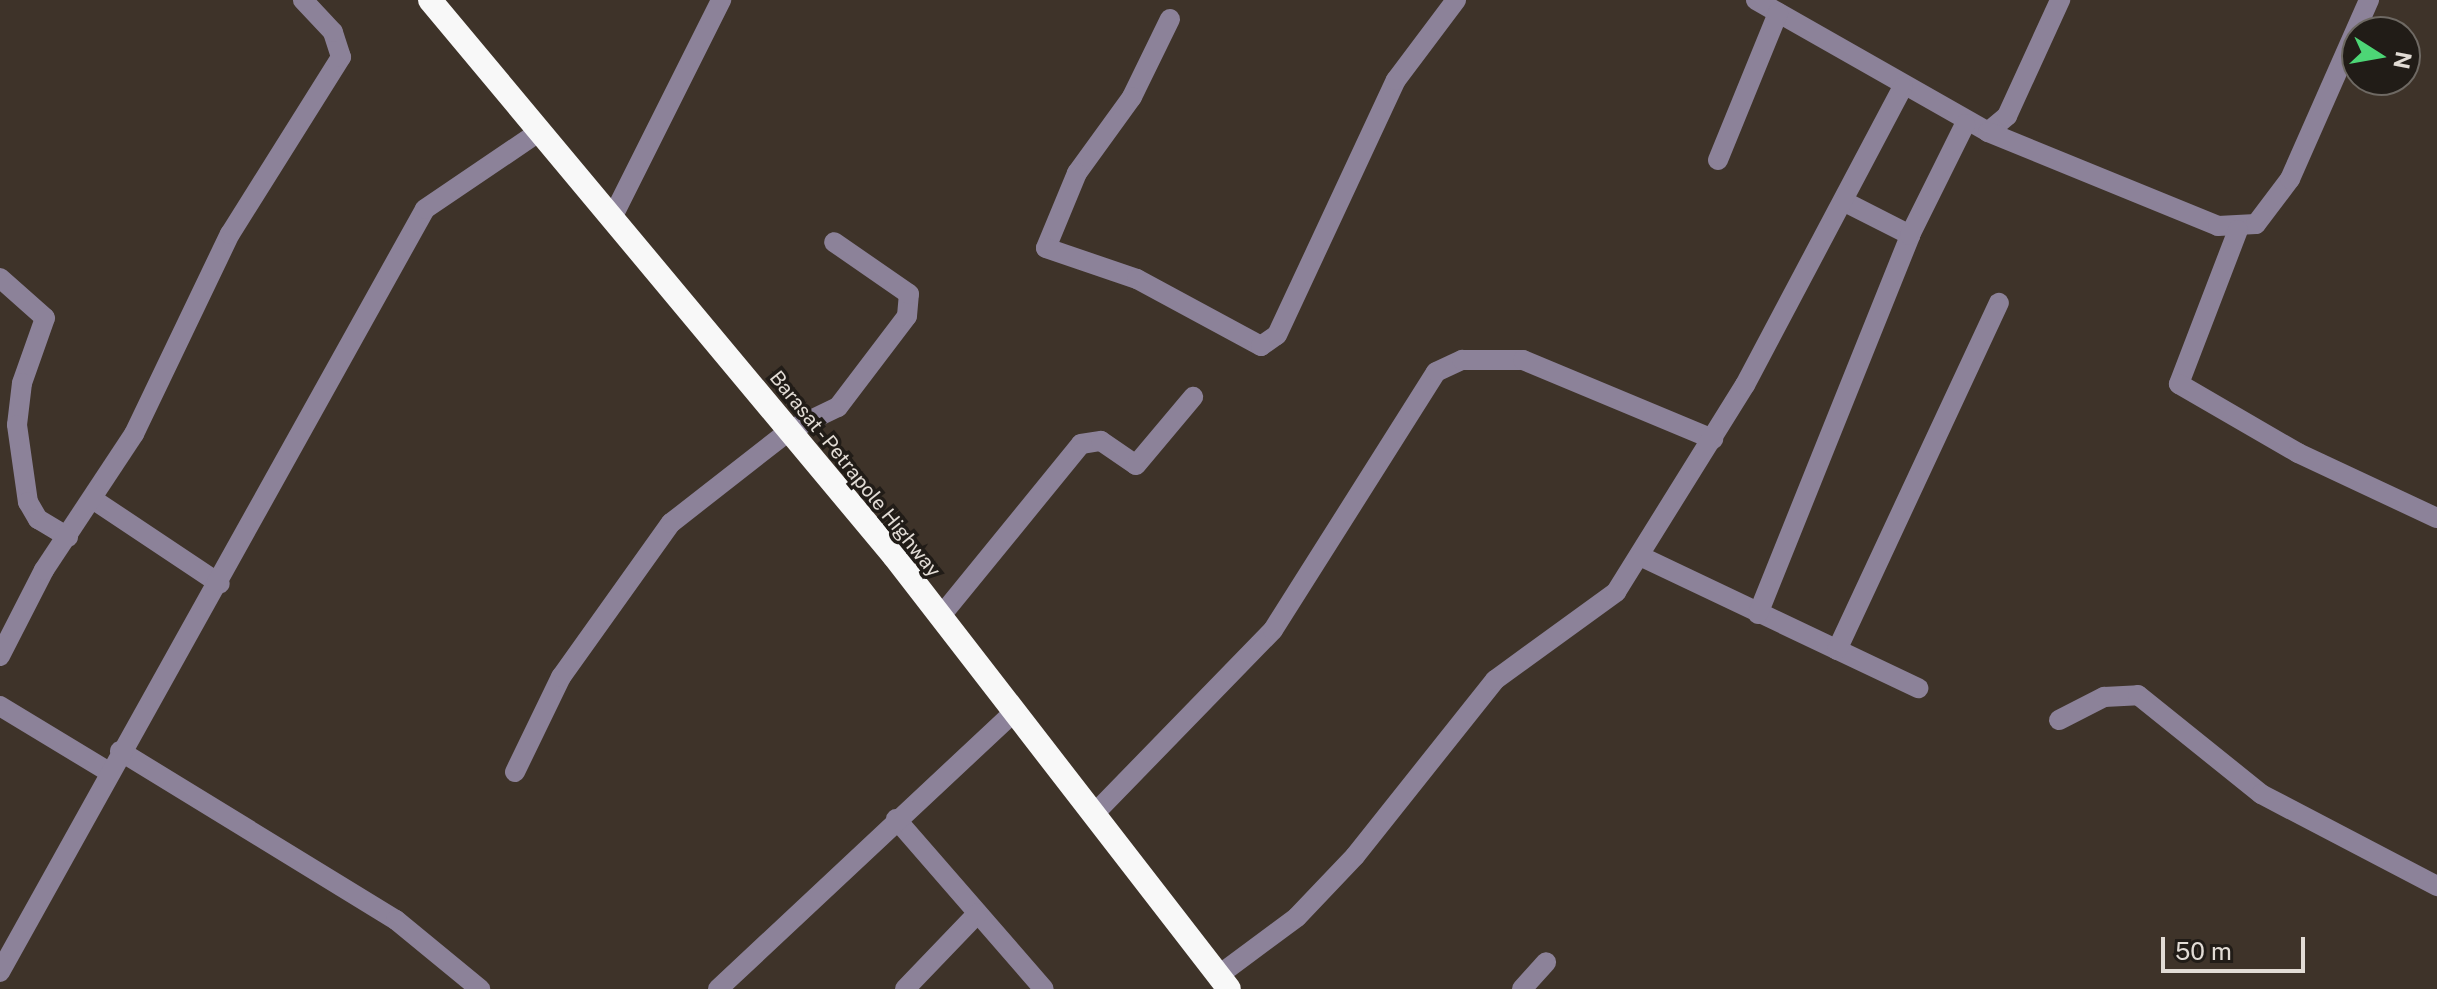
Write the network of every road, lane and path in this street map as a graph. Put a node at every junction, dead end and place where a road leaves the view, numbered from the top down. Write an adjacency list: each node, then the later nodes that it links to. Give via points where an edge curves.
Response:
1 (303, 0): 25 (street, via 333,32 341,57 230,234 134,434)
2 (430, 0): 12 (highway, Barasat - Petrapole Highway)
3 (721, 0): 16 (street)
4 (1456, 0): 9 (street, via 1396,80 1277,335 1261,346 1137,279 1046,248 1077,173 1132,97)
5 (1756, 0): 8 (street)
6 (2060, 0): 13 (street, via 2007,116)
7 (2369, 0): 17 (street, via 2290,179 2263,218)
8 (1778, 13): 10 (street); 14 (street)
9 (1170, 19)
10 (1903, 87): 11 (street); 15 (street)
11 (1965, 124): 13 (street); 18 (street)
12 (540, 131): 16 (highway, Barasat - Petrapole Highway); 29 (street, via 425,209)
13 (1988, 132): 17 (street)
14 (1718, 160)
15 (1847, 203): 18 (street); 24 (street)
16 (612, 218): 23 (highway, Barasat - Petrapole Highway)
17 (2238, 230): 26 (street, via 2179,384 2298,453)
18 (1910, 235): 30 (street)
19 (834, 242): 23 (street, via 899,284 910,304 838,407)
20 (0, 278): 27 (street, via 45,318 17,425 28,502 38,519)
21 (1999, 303): 32 (street)
22 (1193, 397): 31 (street, via 1136,465 1101,441 1081,444)
23 (790, 430): 31 (highway, Barasat - Petrapole Highway); 40 (street, via 662,533 561,677)
24 (1713, 439): 28 (street); 41 (street, via 1523,360 1462,360 1436,372 1273,630)
25 (94, 500): 27 (street); 29 (street)
26 (2437, 518)
27 (68, 537): 33 (street)
28 (1642, 557): 30 (street); 47 (street, via 1592,615 1495,680 1355,856)
29 (220, 584): 38 (street)
30 (1758, 614): 32 (street)
31 (940, 617): 36 (highway, Barasat - Petrapole Highway)
32 (1837, 650): 34 (street)
33 (0, 656)
34 (1918, 688)
35 (0, 706): 39 (street)
36 (1014, 712): 41 (highway, Barasat - Petrapole Highway); 42 (street)
37 (2059, 720): 43 (street, via 2104,697 2138,695 2261,794)
38 (120, 751): 39 (street); 48 (street, via 396,920)
39 (109, 772): 46 (street)
40 (515, 772)
41 (1095, 813): 47 (highway, Barasat - Petrapole Highway)
42 (896, 819): 44 (street); 49 (street)
43 (2437, 886)
44 (978, 913): 50 (street); 51 (street)
45 (1546, 962): 52 (street)
46 (0, 972)
47 (1224, 982)
48 (480, 989)
49 (718, 989)
50 (905, 989)
51 (1044, 989)
52 (1522, 989)

